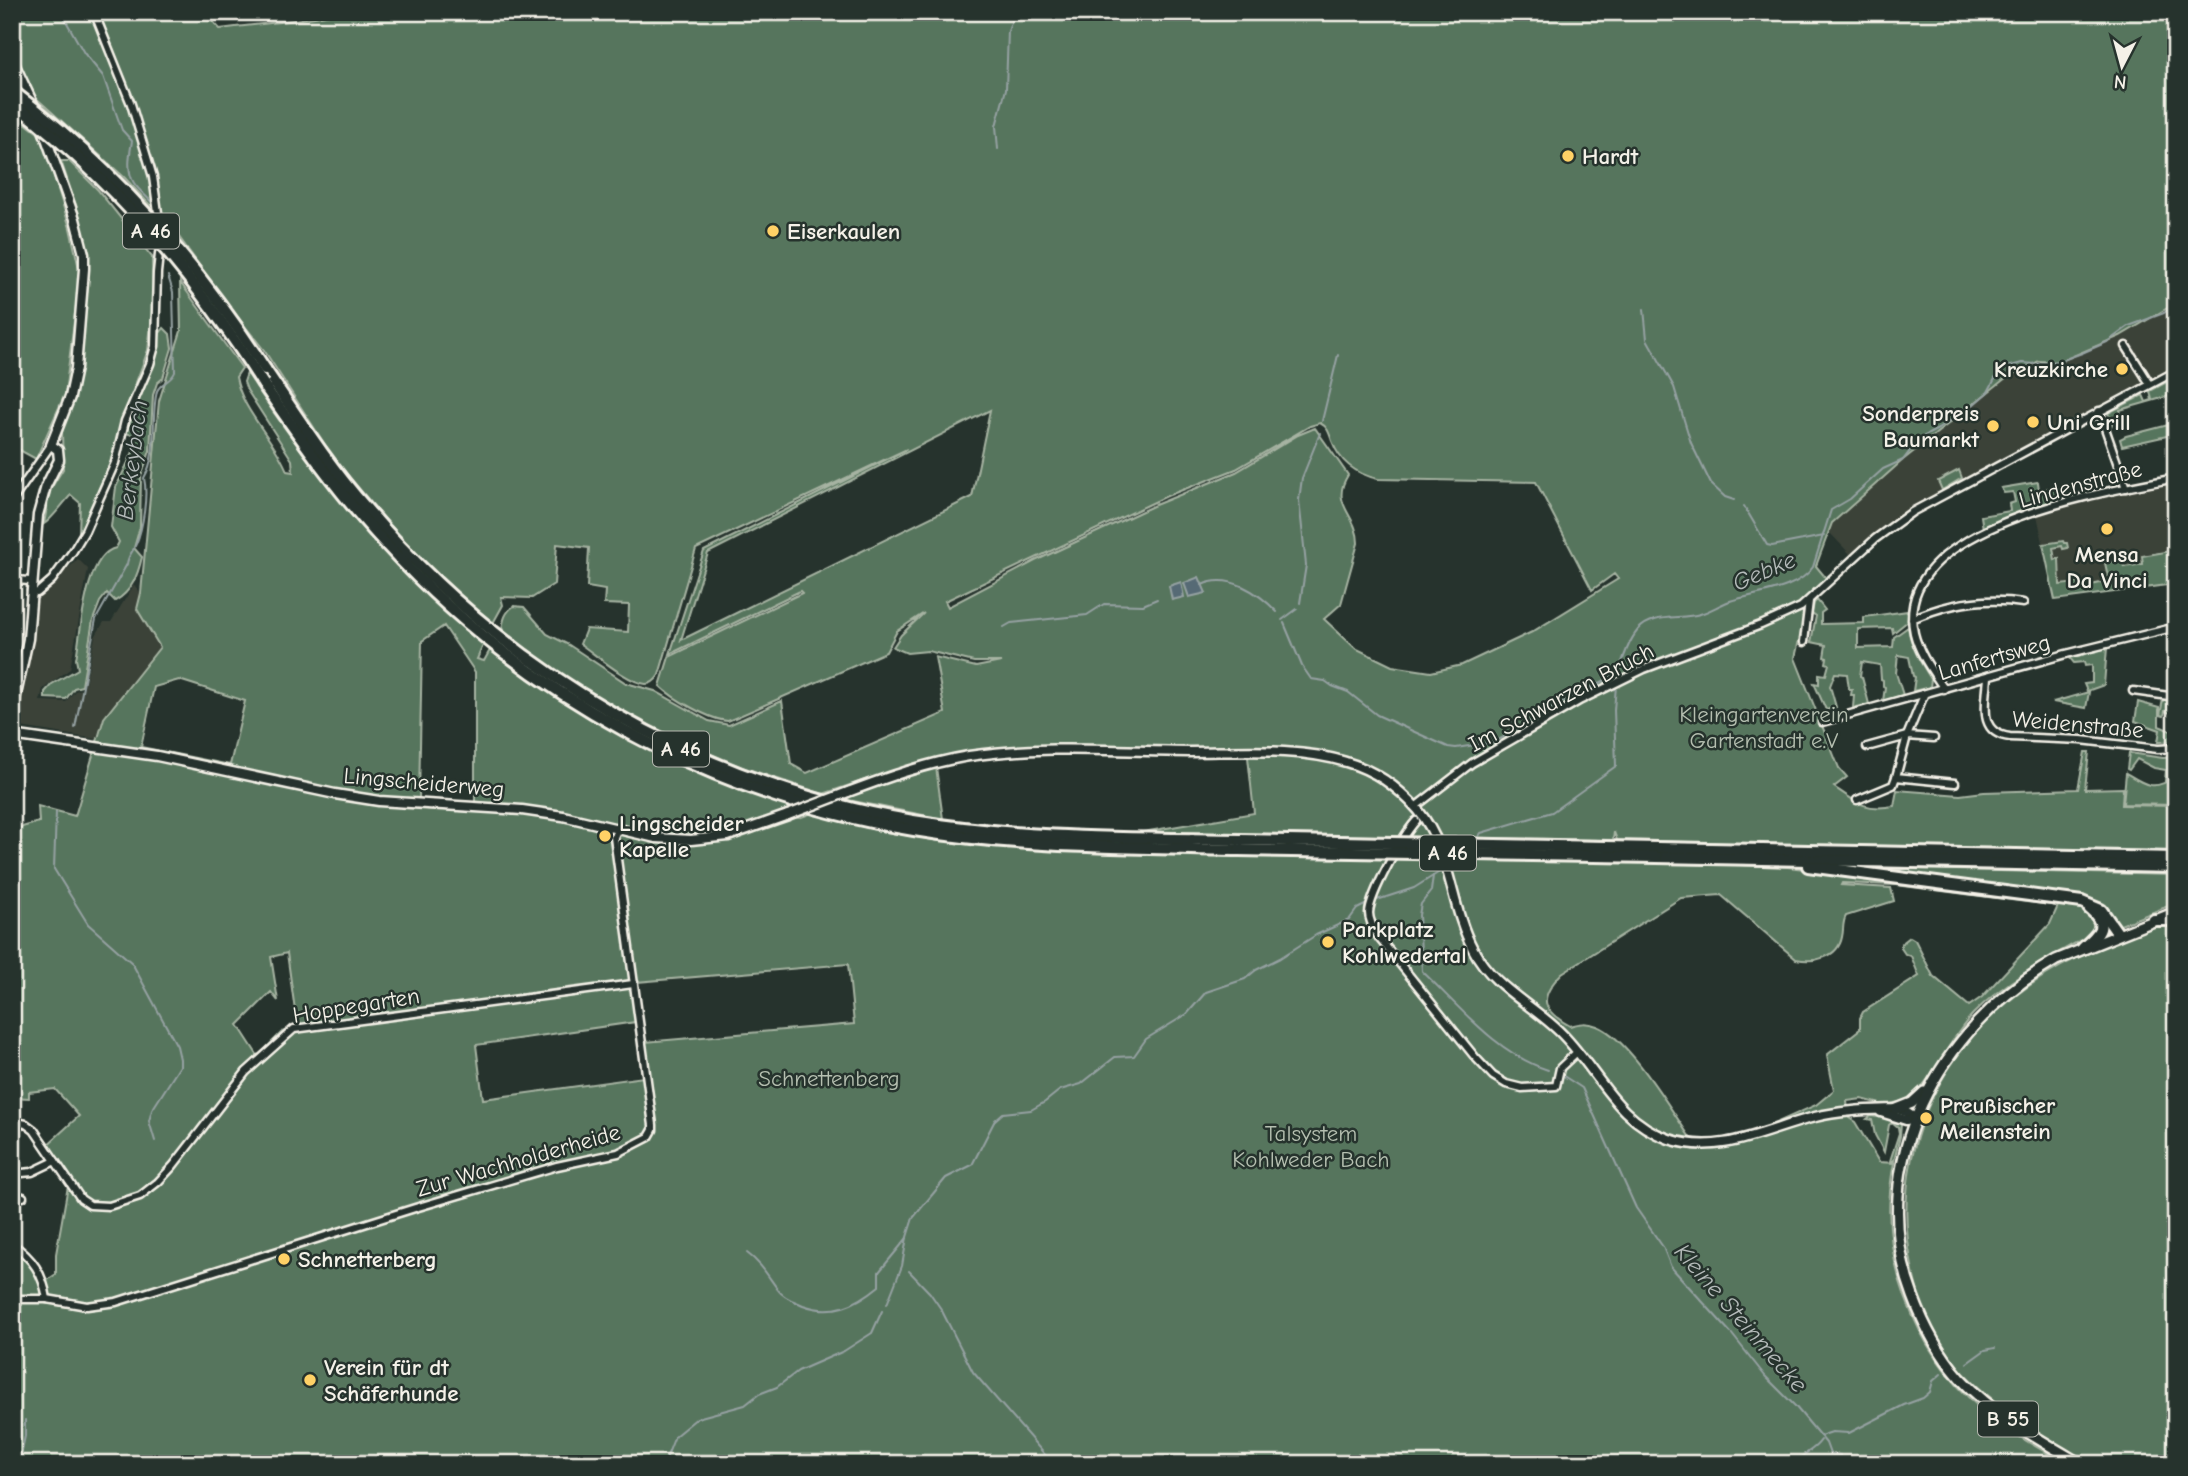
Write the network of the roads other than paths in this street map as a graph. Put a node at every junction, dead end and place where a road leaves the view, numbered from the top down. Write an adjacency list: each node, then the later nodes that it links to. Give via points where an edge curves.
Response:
1 (94, 12): 14 (street, via 131,104 155,184 160,242 155,346 125,421 115,463 85,531 52,580 37,593)
2 (12, 59): 9 (street, via 59,170 83,254 76,369)
3 (12, 91): 38 (highway, A 46, bridge, via 96,162 158,226 215,295 315,443 391,537 448,594 510,646 576,692 646,732 719,765 795,793 913,821 1006,832)
4 (12, 102): 38 (highway, A 46, bridge, via 98,176 159,240 214,310 317,460 385,544 495,645 607,721 679,758 793,802 912,830 1033,843)
5 (2126, 346): 7 (street)
6 (2176, 371): 7 (street, Im Schwarzen Bruch)
7 (2150, 384): 8 (street, Im Schwarzen Bruch)
8 (2099, 411): 11 (street); 15 (street, Im Schwarzen Bruch, via 1892,525)
9 (51, 445): 12 (street); 14 (street, via 58,450 59,460 40,503)
10 (2176, 478): 11 (street, Lindenstraße)
11 (2126, 488): 17 (street, Lindenstraße, via 2040,509 1941,557 1924,575)
12 (12, 501)
13 (12, 580): 14 (street)
14 (31, 585): 25 (street, via 28,639)
15 (1809, 601): 19 (street); 35 (street, Im Schwarzen Bruch, via 1624,678 1472,763)
16 (2023, 603): 17 (street, via 1967,602)
17 (1912, 619): 21 (street, via 1919,647)
18 (2176, 627): 20 (street, Lanfertsweg)
19 (1804, 642)
20 (1988, 676): 21 (street, Lanfertsweg); 31 (street, Weidenstraße, via 1987,720 1991,730 2001,735)
21 (1944, 690): 23 (street, Lanfertsweg)
22 (2133, 691): 24 (street)
23 (1924, 695): 26 (street, Lanfertsweg); 28 (street)
24 (2176, 697)
25 (12, 714)
26 (1822, 722)
27 (12, 735): 37 (street, Lingscheiderweg, via 156,756 356,797 522,810)
28 (1907, 736): 29 (street); 30 (street); 32 (street)
29 (1934, 738)
30 (1867, 747)
31 (2176, 748)
32 (1896, 777): 33 (street); 34 (street, via 1894,785)
33 (1955, 783)
34 (1857, 800)
35 (1415, 807): 37 (street, Lingscheiderweg, bridge, via 1384,780 1323,756 1033,750 917,768 728,836 691,841); 50 (street, Lingscheiderweg, via 1443,853 1463,925 1481,963)
36 (1416, 821): 50 (street, via 1372,900 1370,921 1379,938 1475,1057 1502,1081 1526,1088 1556,1086 1560,1068)
37 (617, 830): 49 (street, Zur Wachholderheide, via 615,845)
38 (1240, 845): 39 (highway, A 46, bridge)
39 (1657, 853): 40 (highway, A 46); 41 (highway, A 46)
40 (2176, 857)
41 (1775, 859): 42 (highway, A 46); 43 (highway)
42 (2176, 867)
43 (2064, 899): 47 (highway, via 2098,908); 48 (highway, via 2090,909 2100,921 2098,934)
44 (2176, 912): 45 (main road, B 55)
45 (2154, 920): 46 (highway); 47 (main road, B 55)
46 (2176, 920)
47 (2118, 933): 48 (main road, B 55)
48 (2083, 948): 51 (main road, B 55, via 2038,971 2006,995 1945,1062)
49 (633, 984): 56 (street, Hoppegarten, via 294,1029 232,1088 165,1176 123,1203 103,1207 86,1203); 62 (street, Zur Wachholderheide, via 653,1125 646,1139 618,1153 556,1166 97,1306)
50 (1577, 1052): 53 (street, Lingscheiderweg, via 1627,1115 1652,1132 1687,1143 1728,1144 1816,1117)
51 (1931, 1086): 52 (main road, B 55); 54 (main road, B 55)
52 (1897, 1109): 53 (street); 54 (street)
53 (1875, 1111): 54 (street)
54 (1914, 1118): 63 (main road, B 55, via 1900,1172 1898,1230 1903,1269 1926,1327 1946,1360 1980,1398)
55 (12, 1121): 56 (street, Hoppegarten, via 30,1126)
56 (55, 1161): 57 (street, via 32,1172)
57 (12, 1174)
58 (12, 1195): 59 (street)
59 (23, 1197)
60 (12, 1244): 62 (street, via 38,1270)
61 (12, 1299): 62 (street)
62 (47, 1299)
63 (2081, 1464)

